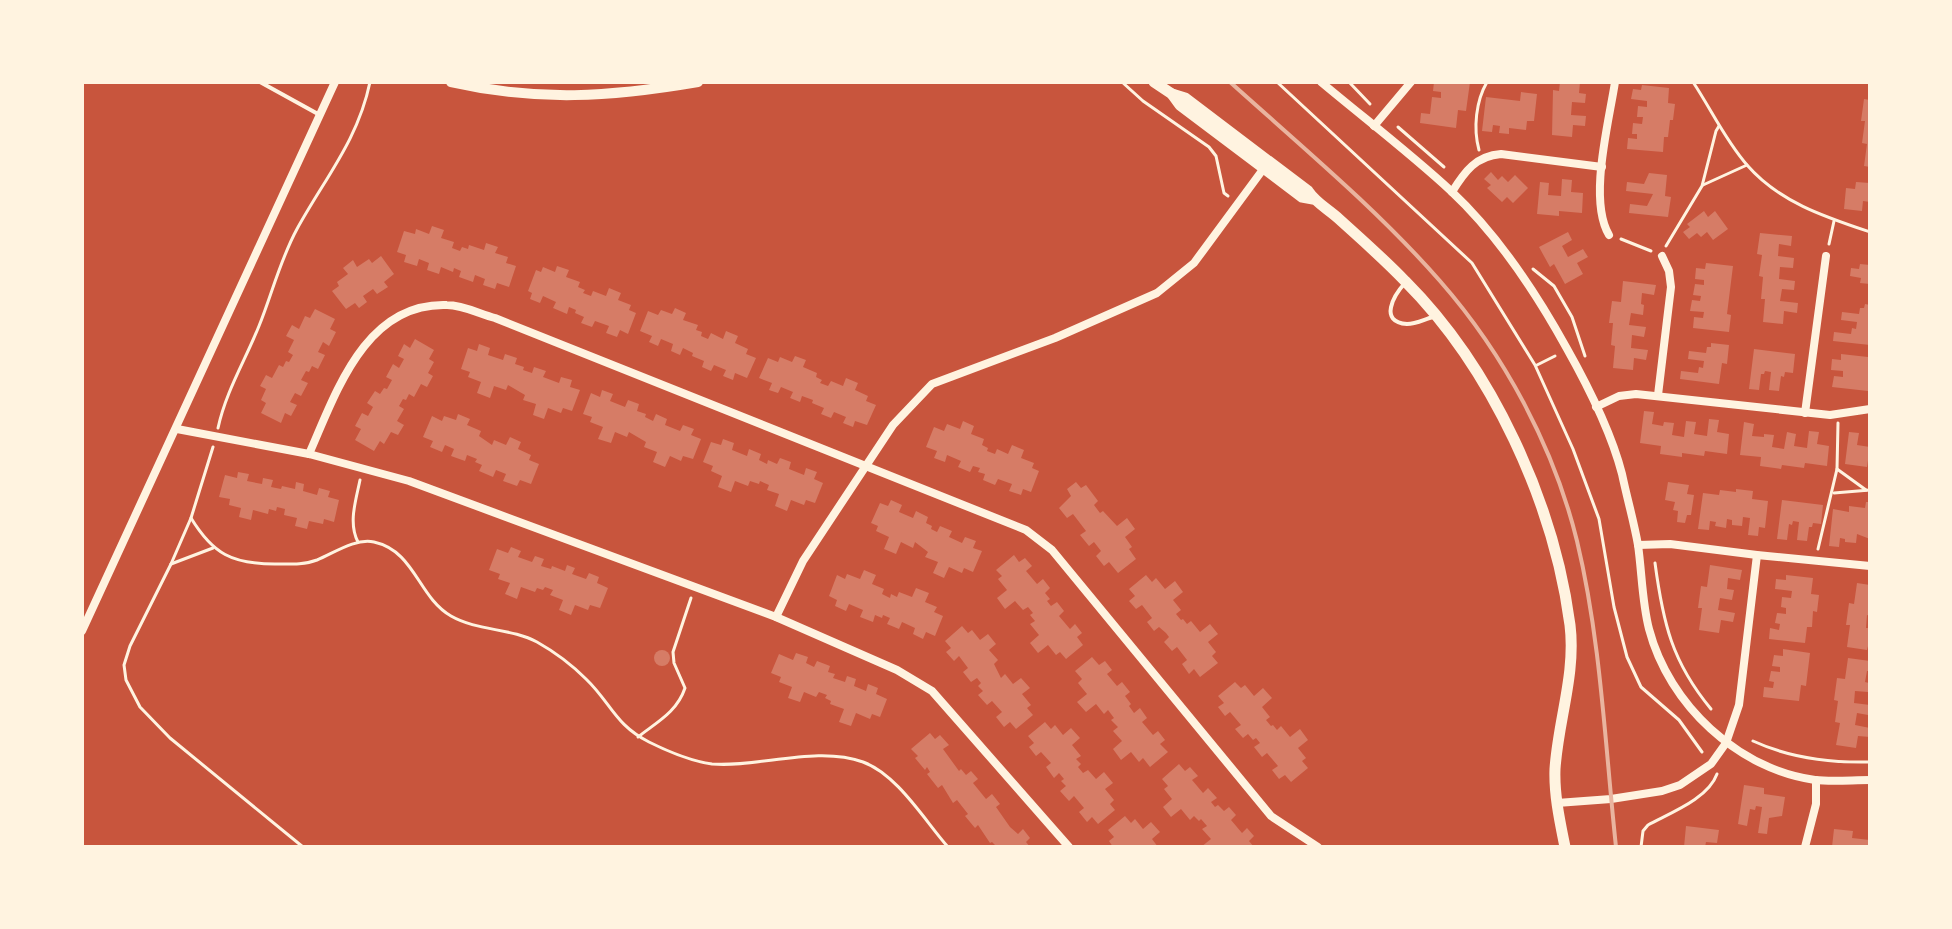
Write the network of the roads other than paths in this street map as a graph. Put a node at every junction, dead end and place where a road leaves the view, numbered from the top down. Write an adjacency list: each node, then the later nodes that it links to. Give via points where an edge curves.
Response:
1 (260, 82): 10 (lane)
2 (335, 82): 10 (street)
3 (451, 82): 4 (street, via 530,96 586,97)
4 (698, 82)
5 (1154, 82): 9 (main road)
6 (1321, 82): 11 (street)
7 (1411, 82): 11 (street)
8 (1615, 82): 12 (street)
9 (1172, 94): 13 (main road); 15 (main road, via 1185,98)
10 (320, 115): 25 (street)
11 (1374, 126): 14 (street)
12 (1602, 167): 14 (street, via 1501,154 1481,158); 16 (street, via 1600,208)
13 (1264, 168): 15 (main road, via 1302,197); 27 (street, via 1194,263 1157,293 932,384 893,425)
14 (1452, 192): 22 (street, via 1523,277)
15 (1313, 199): 19 (main road)
16 (1609, 235)
17 (1662, 256): 21 (street, via 1671,287)
18 (1826, 256): 24 (street)
19 (1407, 282): 20 (main road); 20 (lane, via 1392,296 1394,318 1412,324)
20 (1437, 315): 36 (main road, via 1459,343 1503,422 1537,497 1552,546 1571,654 1555,770)
21 (1658, 395): 22 (street, via 1619,396); 24 (street)
22 (1596, 407): 28 (street, via 1621,470)
23 (1870, 409): 24 (street)
24 (1805, 413)
25 (177, 429): 26 (street); 32 (street)
26 (309, 454): 27 (street, via 340,382 368,339 395,317 450,305 495,318); 31 (street, via 409,481)
27 (867, 467): 31 (street, via 803,561); 38 (street, via 1026,530 1052,550 1271,816)
28 (1638, 545): 29 (street); 33 (street, via 1656,650 1679,694)
29 (1757, 555): 30 (street); 33 (street, via 1739,705)
30 (1870, 566)
31 (776, 617): 37 (street, via 932,691)
32 (82, 631)
33 (1726, 743): 34 (street, via 1790,774); 36 (street, via 1711,764 1680,785)
34 (1816, 780): 35 (street); 40 (street)
35 (1870, 780)
36 (1557, 803): 39 (main road)
37 (1069, 847)
38 (1318, 847)
39 (1565, 847)
40 (1805, 847)

